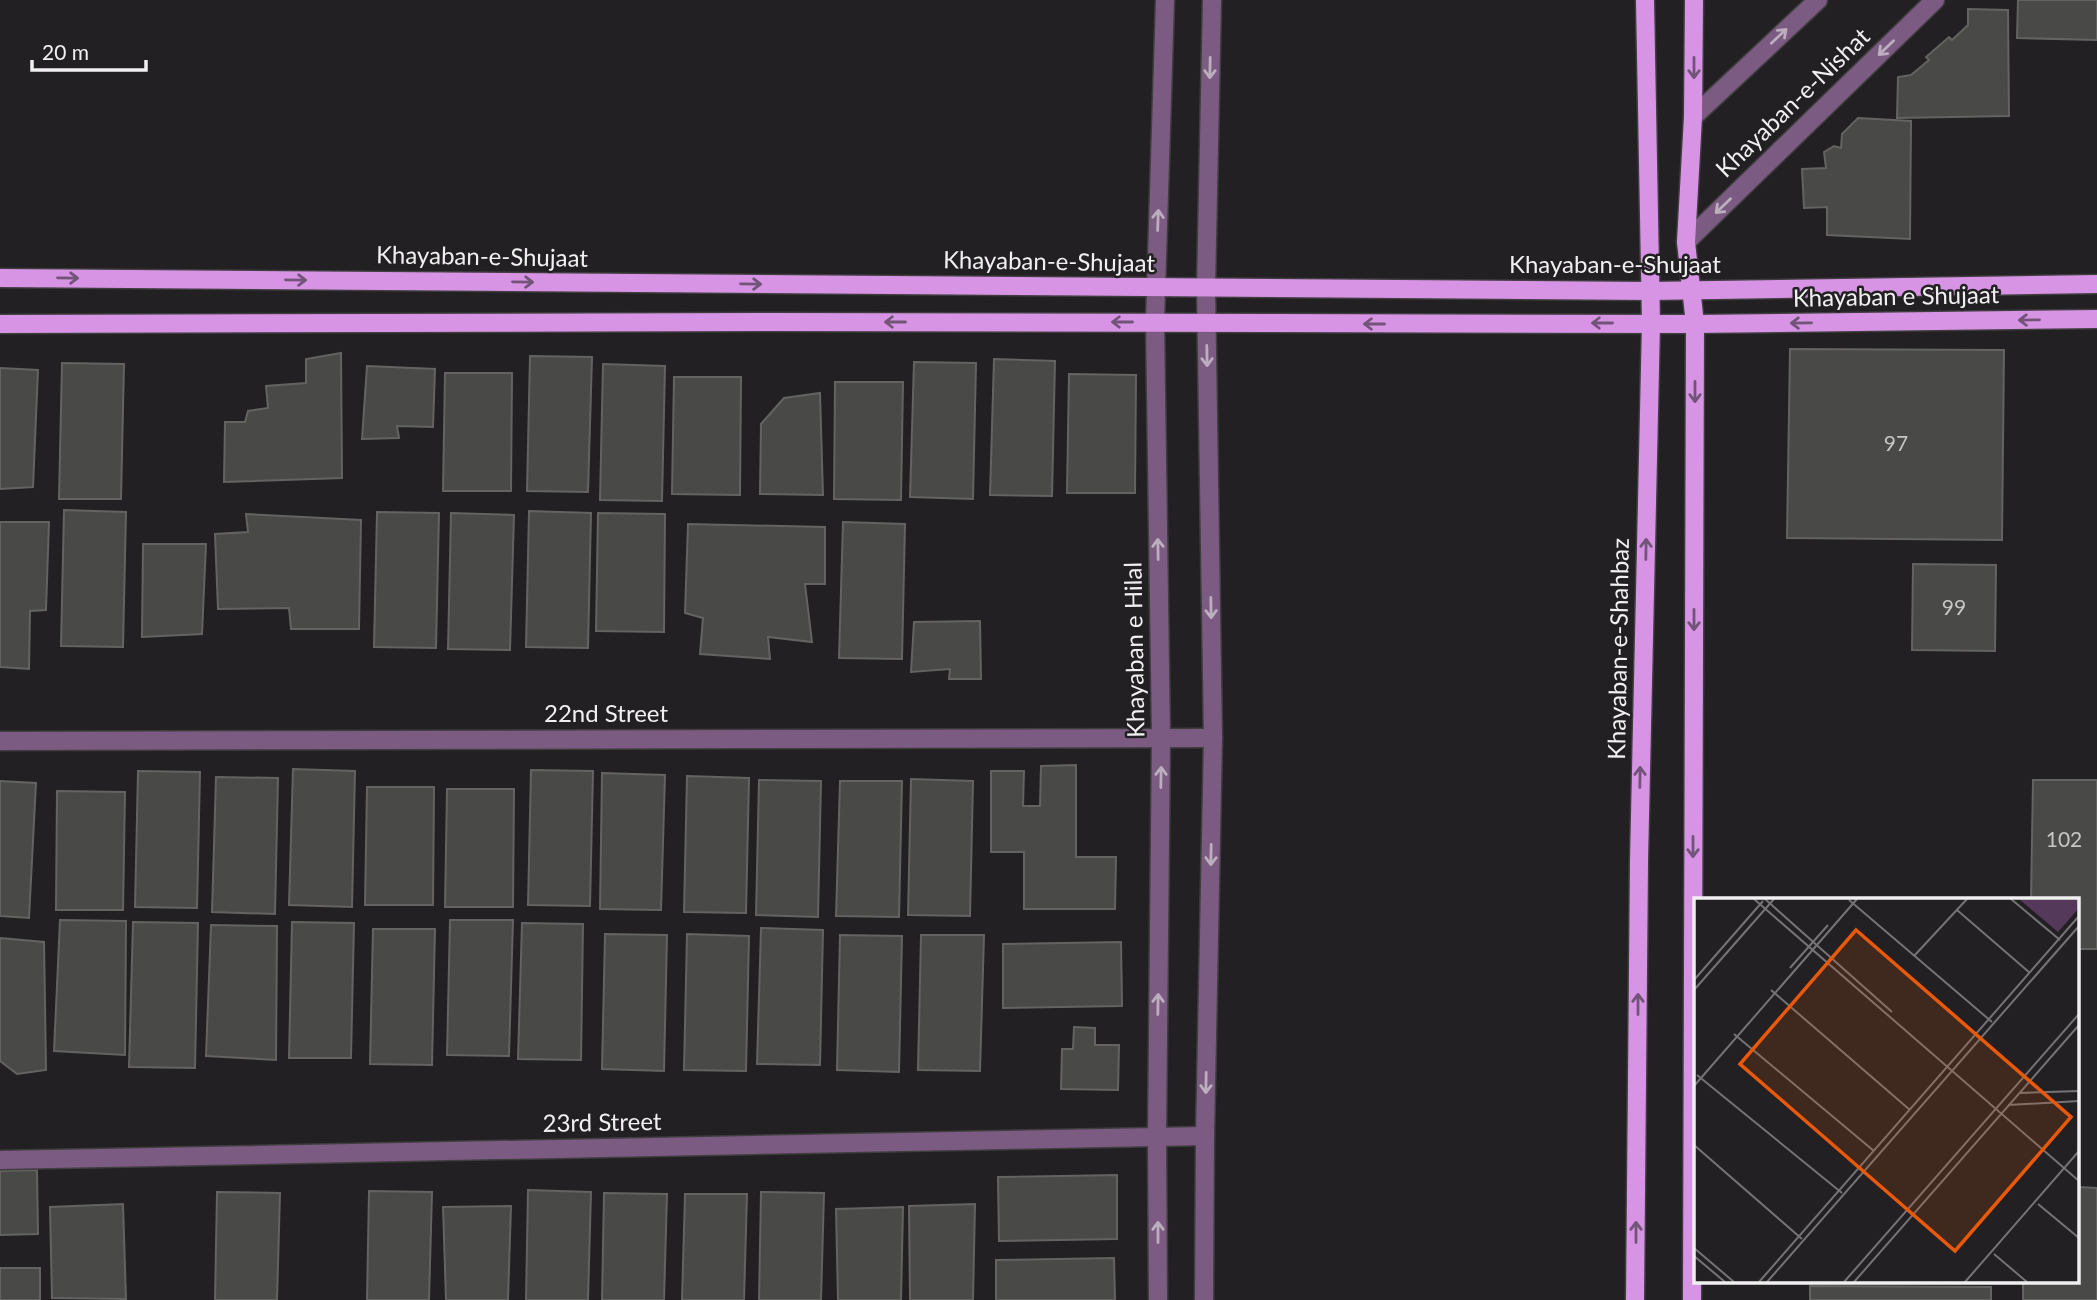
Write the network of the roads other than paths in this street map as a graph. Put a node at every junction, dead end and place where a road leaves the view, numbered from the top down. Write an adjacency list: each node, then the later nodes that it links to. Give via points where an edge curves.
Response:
1 (1165, 0): 11 (street, Khayaban e Hilal, one-way to 1)
2 (1212, 0): 12 (street, one-way to 12)
3 (1645, 0): 14 (main road, Khayaban-e-Shahbaz)
4 (1694, 0): 7 (main road, one-way to 7)
5 (1818, 0): 7 (street, one-way to 5)
6 (1935, 0): 8 (street, Khayaban-e-Nishat, one-way to 8)
7 (1693, 117): 8 (main road)
8 (1686, 242): 13 (main road)
9 (0, 278): 11 (main road, Khayaban-e-Shujaat, one-way to 11)
10 (2097, 284): 13 (main road, Khayaban-e-Shujaat)
11 (1155, 288): 12 (main road, Khayaban-e-Shujaat); 16 (street, Khayaban e Hilal)
12 (1206, 288): 14 (main road, Khayaban-e-Shujaat); 19 (street)
13 (1692, 290): 14 (main road, Khayaban-e-Shujaat); 20 (main road)
14 (1650, 291): 17 (main road, Khayaban-e-Shahbaz)
15 (2097, 319): 20 (main road, Khayaban e Shujaat, one-way to 20)
16 (1155, 322): 18 (main road, one-way to 18); 19 (main road); 21 (street, Khayaban e Hilal, one-way to 16)
17 (1651, 323): 19 (main road, one-way to 19); 20 (main road); 29 (main road, Khayaban-e-Shahbaz, one-way to 17)
18 (0, 324)
19 (1206, 324): 22 (street, one-way to 22)
20 (1695, 324): 30 (main road, one-way to 30)
21 (1161, 737): 22 (street, 22nd Street); 23 (street, 22nd Street); 24 (street, Khayaban e Hilal, one-way to 21)
22 (1213, 738): 25 (street, one-way to 25)
23 (0, 741)
24 (1157, 1136): 25 (street, 23rd Street); 26 (street, 23rd Street); 27 (street, Khayaban e Hilal, one-way to 24)
25 (1205, 1136): 28 (street)
26 (0, 1160)
27 (1158, 1300)
28 (1204, 1300)
29 (1635, 1300)
30 (1692, 1300)

